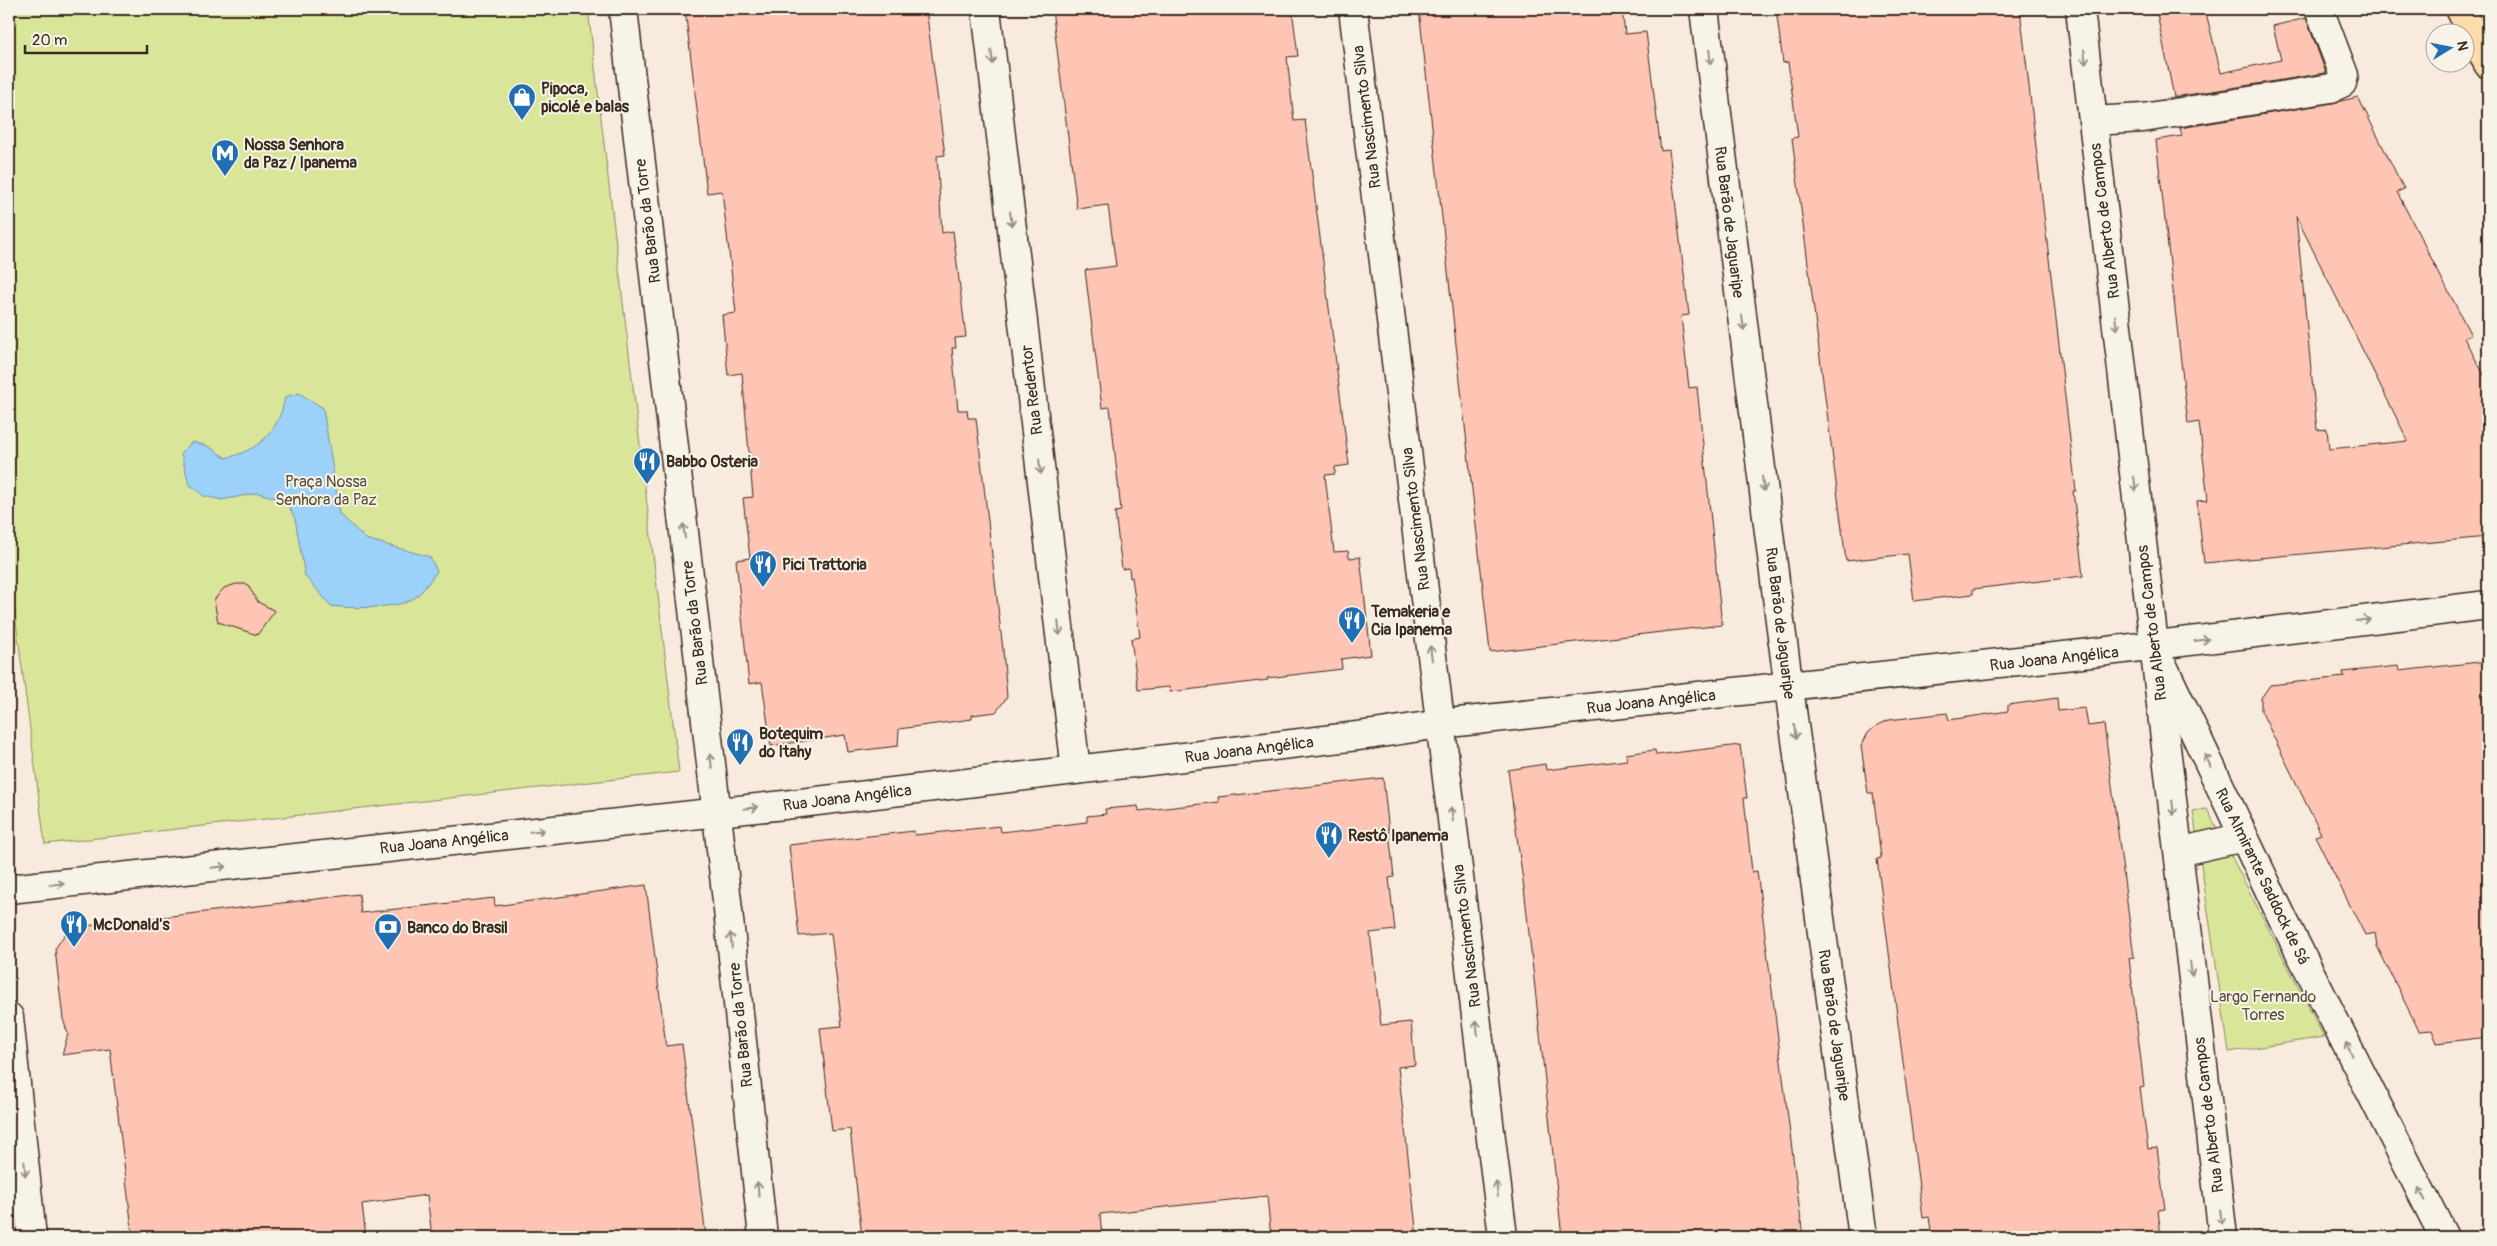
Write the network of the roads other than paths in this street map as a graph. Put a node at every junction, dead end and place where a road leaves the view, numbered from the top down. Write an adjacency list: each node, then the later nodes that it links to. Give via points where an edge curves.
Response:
1 (623, 9): 16 (street, Rua Barão da Torre, one-way to 1)
2 (986, 9): 15 (street, Rua Redentor, one-way to 15)
3 (1353, 9): 14 (street, Rua Nascimento Silva, one-way to 3)
4 (1704, 9): 13 (street, Rua Barão de Jaguaripe, one-way to 13)
5 (2080, 9): 10 (street, Rua Alberto de Campos, one-way to 10)
6 (2319, 9): 10 (street, via 2344,75 2342,83 2331,88 2143,118)
7 (2460, 9): 8 (highway); 9 (highway)
8 (2465, 9)
9 (2488, 64)
10 (2093, 121): 12 (street, Rua Alberto de Campos, one-way to 12)
11 (2488, 605): 12 (street, Rua Joana Angélica, one-way to 11)
12 (2154, 646): 13 (street, Rua Joana Angélica); 17 (street, Rua Almirante Saddock de Sá, one-way to 12); 18 (street, Rua Alberto de Campos, one-way to 18)
13 (1789, 688): 14 (street, Rua Joana Angélica); 24 (street, Rua Barão de Jaguaripe, one-way to 24)
14 (1440, 724): 15 (street, Rua Joana Angélica); 23 (street, Rua Nascimento Silva, one-way to 14)
15 (1076, 770): 16 (street, Rua Joana Angélica, one-way to 15)
16 (717, 812): 19 (street, Rua Joana Angélica, one-way to 16); 22 (street, Rua Barão da Torre, one-way to 16)
17 (2244, 837): 18 (street); 26 (street, Rua Almirante Saddock de Sá, one-way to 17)
18 (2178, 852): 25 (street, Rua Alberto de Campos, one-way to 25)
19 (9, 889)
20 (9, 1017): 21 (street, one-way to 21)
21 (32, 1237)
22 (763, 1237)
23 (1502, 1237)
24 (1863, 1237)
25 (2223, 1237)
26 (2444, 1237)

